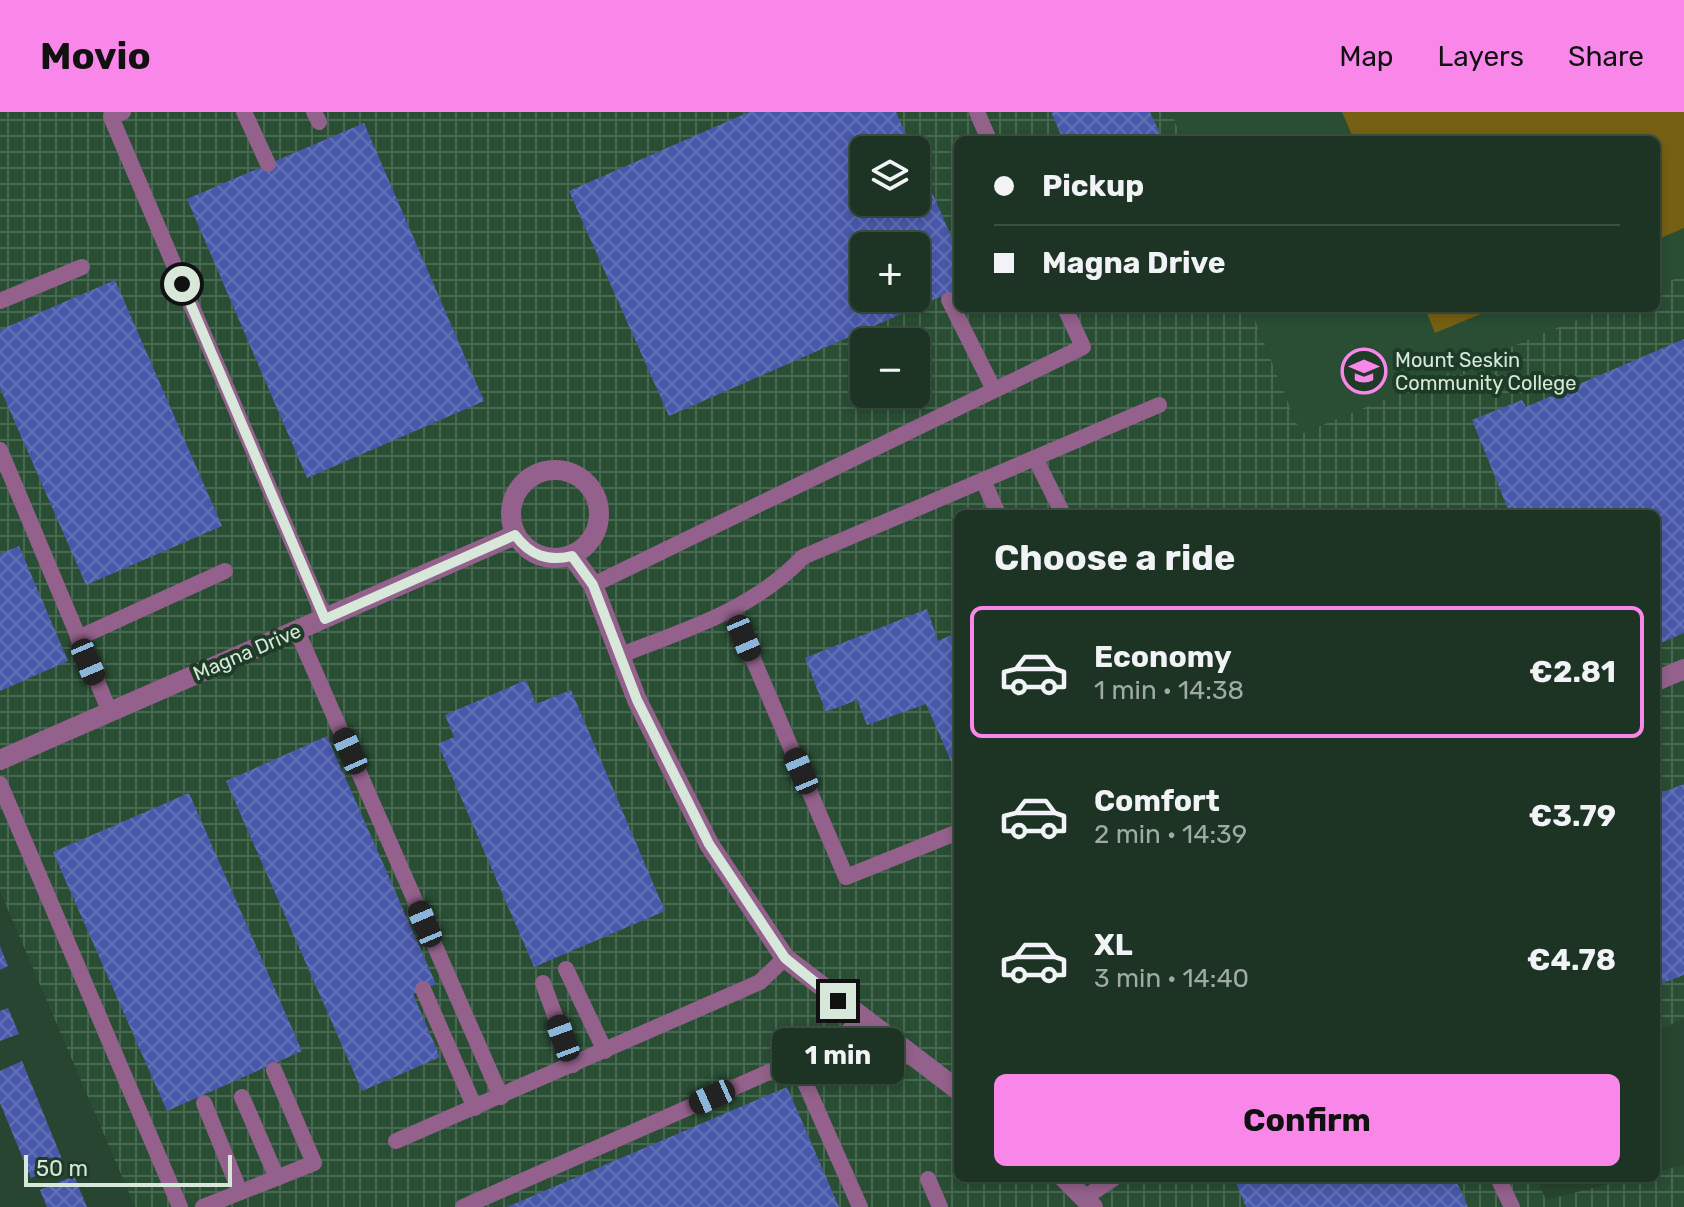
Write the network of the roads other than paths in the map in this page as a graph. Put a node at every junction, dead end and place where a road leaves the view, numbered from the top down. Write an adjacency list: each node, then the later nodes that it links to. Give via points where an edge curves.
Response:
1 (123, 112): 24 (lane, via 111,117)
2 (244, 112): 5 (lane)
3 (977, 112): 4 (lane)
4 (987, 136)
5 (268, 164)
6 (82, 267): 8 (lane)
7 (949, 300): 9 (lane)
8 (0, 301)
9 (954, 310)
10 (955, 312): 12 (lane)
11 (1067, 312): 12 (lane, via 1083,347)
12 (994, 390): 22 (lane)
13 (1159, 405): 15 (lane)
14 (0, 450): 26 (lane)
15 (1035, 458): 16 (lane); 18 (lane)
16 (983, 480): 17 (lane); 23 (lane, via 803,557)
17 (996, 510)
18 (1061, 510)
19 (515, 535): 20 (street, via 534,554); 20 (street, via 511,505 527,479 555,470 570,472 583,480 599,506 594,536); 24 (street, Magna Drive)
20 (572, 556): 22 (street)
21 (225, 571): 26 (lane)
22 (593, 585): 27 (street)
23 (733, 612): 27 (lane); 33 (lane, via 846,877)
24 (325, 619): 25 (street, Magna Drive)
25 (297, 631): 30 (street, Magna Drive); 45 (lane)
26 (78, 638): 30 (lane)
27 (618, 656): 34 (street, via 709,844)
28 (1684, 669): 29 (street)
29 (1660, 679)
30 (109, 710): 31 (street, Magna Drive)
31 (0, 760)
32 (0, 784): 56 (lane)
33 (954, 834)
34 (785, 958): 38 (street); 39 (lane, via 760,982)
35 (566, 969): 39 (lane)
36 (543, 983): 41 (lane)
37 (423, 989): 47 (lane)
38 (861, 1019): 40 (lane, via 840,1039); 43 (street)
39 (605, 1051): 41 (lane)
40 (795, 1060): 58 (lane); 59 (lane)
41 (573, 1065): 45 (lane)
42 (274, 1070): 49 (lane, via 314,1163)
43 (954, 1087)
44 (242, 1097): 49 (lane)
45 (501, 1097): 47 (lane)
46 (204, 1103): 54 (lane)
47 (475, 1108): 48 (lane)
48 (396, 1141)
49 (277, 1178): 54 (lane)
50 (928, 1179): 60 (lane)
51 (1068, 1182): 55 (street)
52 (1110, 1182): 55 (lane)
53 (1500, 1182): 61 (lane)
54 (240, 1192): 57 (lane)
55 (1088, 1203)
56 (180, 1207)
57 (203, 1207)
58 (463, 1207)
59 (860, 1207)
60 (940, 1207)
61 (1512, 1207)

